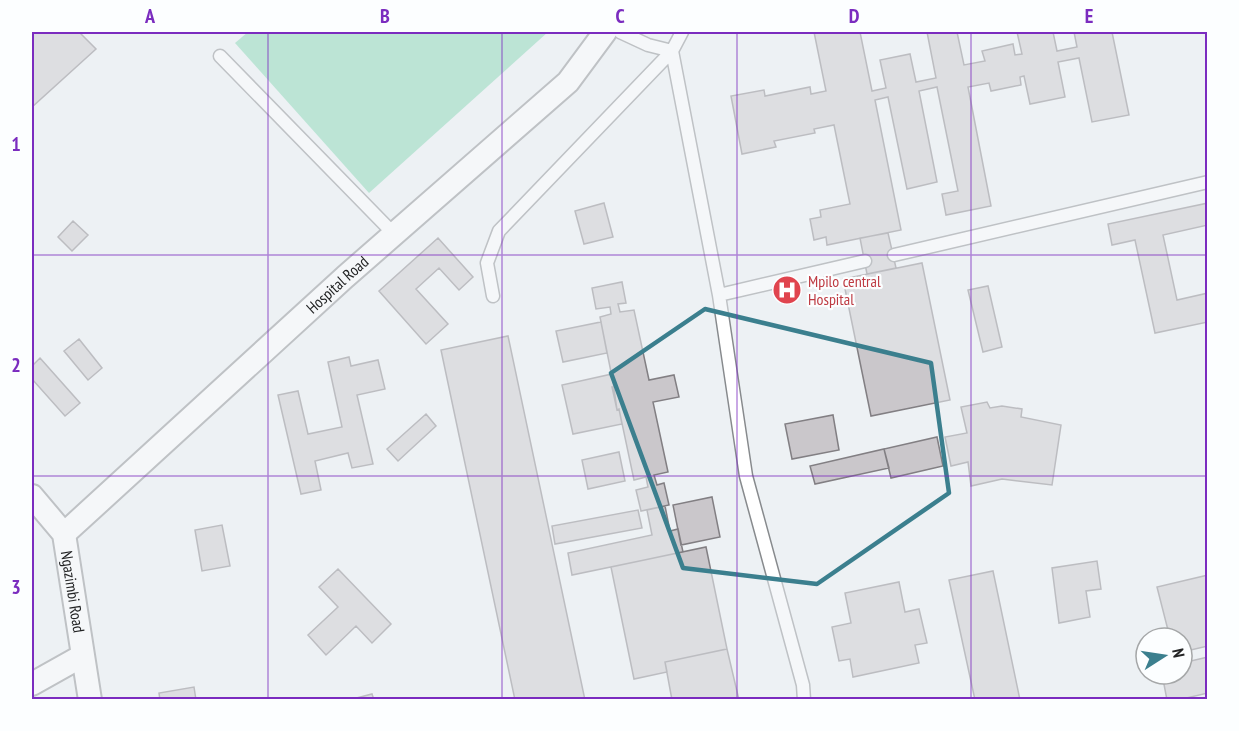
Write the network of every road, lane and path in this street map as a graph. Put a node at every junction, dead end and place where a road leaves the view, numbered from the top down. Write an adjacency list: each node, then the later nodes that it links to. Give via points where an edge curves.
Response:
1 (605, 32): 7 (street, Hospital Road, via 568,82)
2 (620, 32): 4 (lane)
3 (682, 32): 4 (lane)
4 (672, 51): 10 (lane); 11 (lane, via 499,231 487,263)
5 (220, 56): 7 (lane)
6 (1208, 182): 8 (lane)
7 (394, 234): 13 (street, Hospital Road)
8 (894, 255)
9 (865, 261): 10 (lane)
10 (719, 295): 17 (lane, via 746,476)
11 (493, 296)
12 (32, 496): 13 (street, Ngazimbi Road)
13 (64, 534): 14 (street, Ngazimbi Road)
14 (82, 656): 15 (street); 16 (street, Ngazimbi Road)
15 (32, 684)
16 (90, 699)
17 (804, 699)

